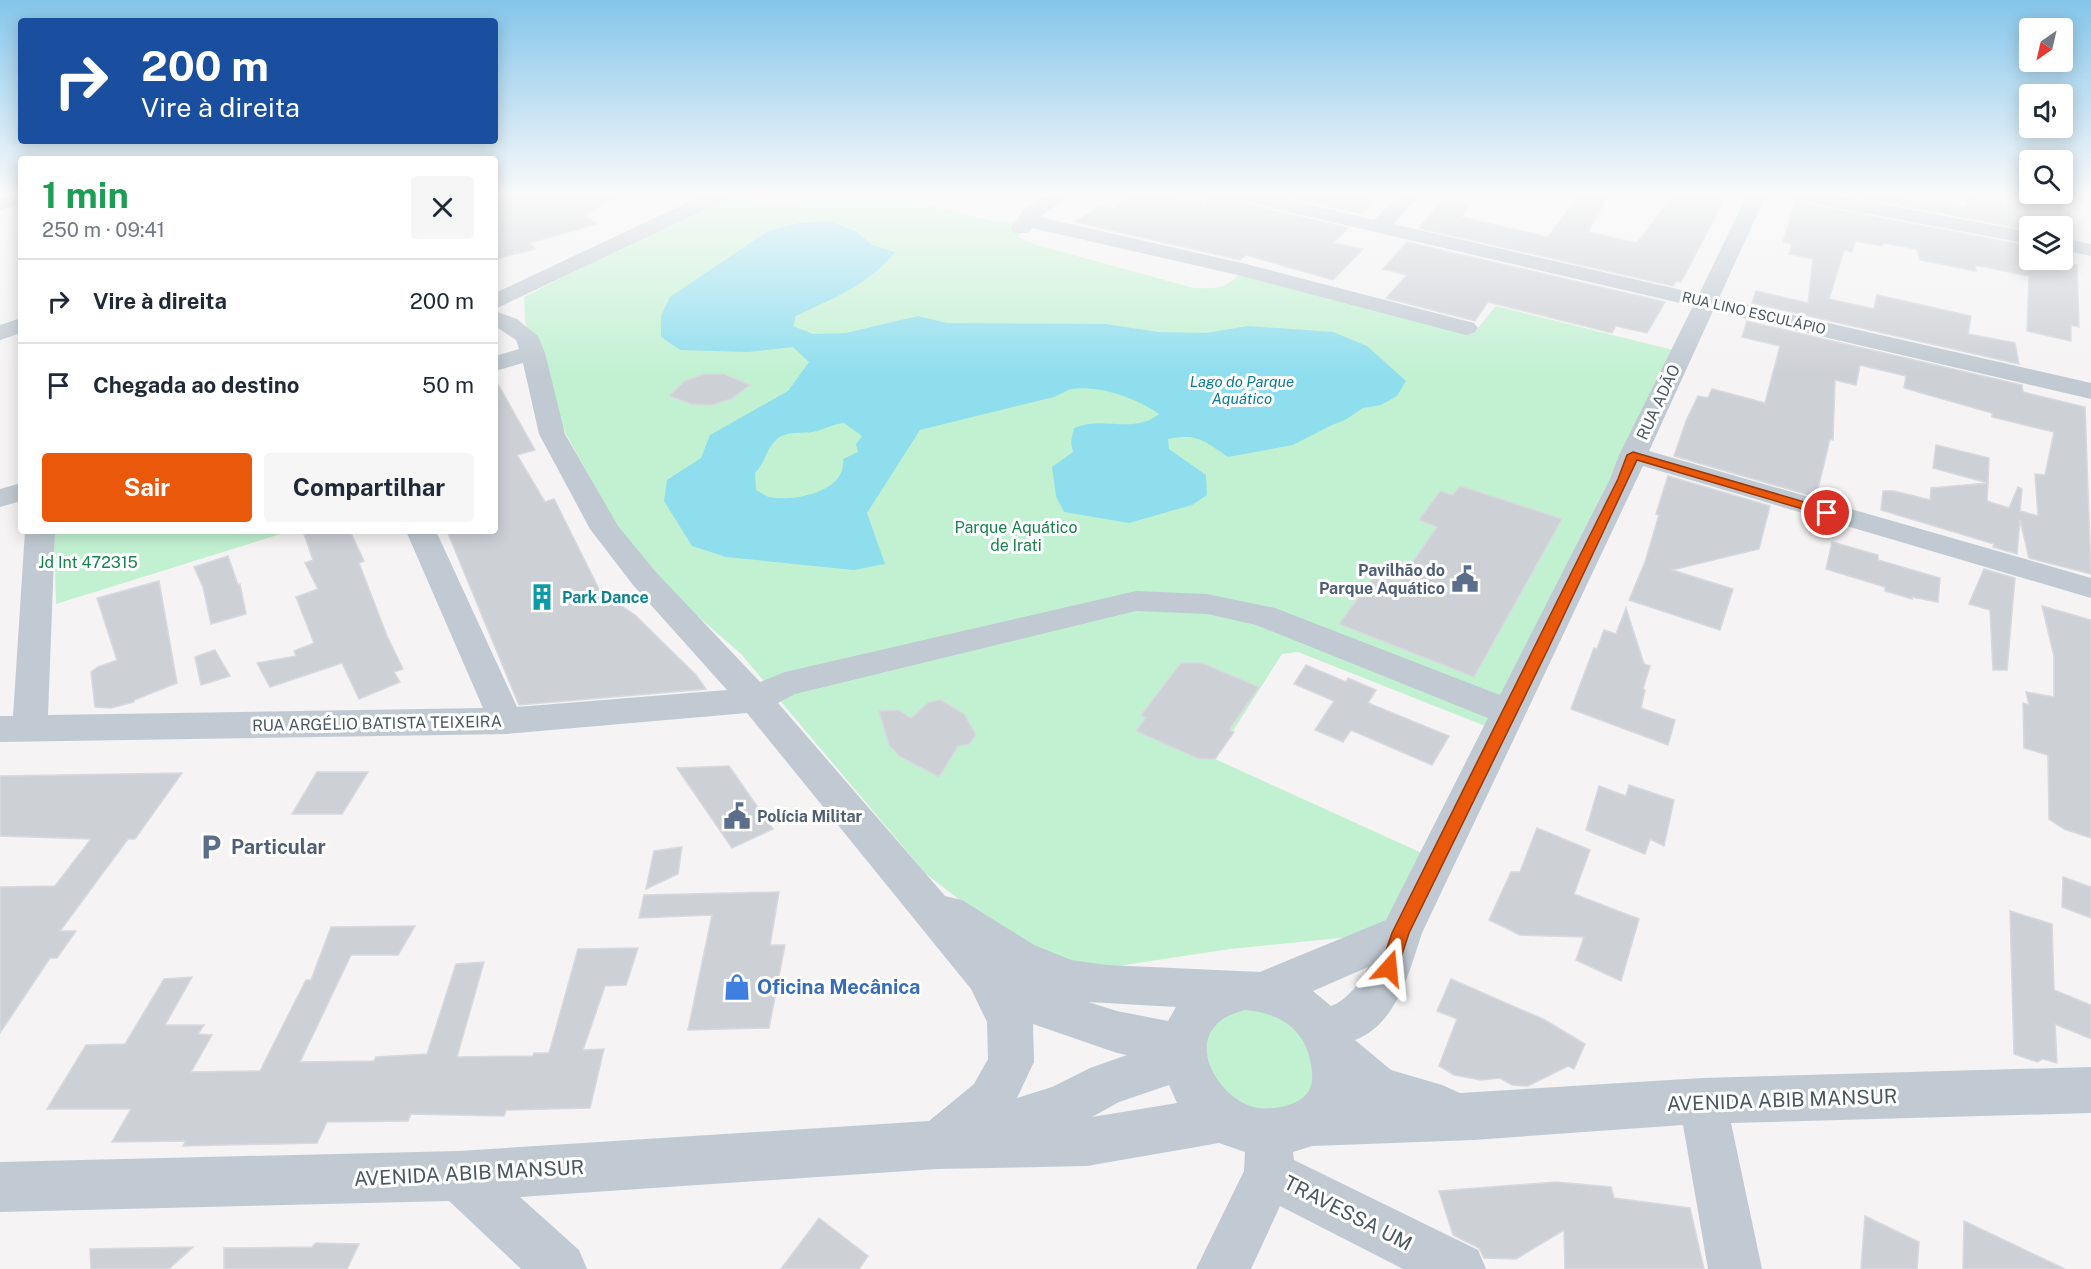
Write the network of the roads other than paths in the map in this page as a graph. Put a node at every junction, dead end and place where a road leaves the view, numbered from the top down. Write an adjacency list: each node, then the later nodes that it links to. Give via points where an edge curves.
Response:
1 (594, 254): 5 (street)
2 (1180, 254): 9 (street)
3 (1497, 254): 6 (street, RUA LINO ESCULÁPIO)
4 (1728, 254): 6 (street, RUA ADÃO)
5 (498, 301)
6 (1705, 302): 13 (street, RUA LINO ESCULÁPIO); 14 (street, RUA ADÃO)
7 (498, 319): 11 (street, via 526,336)
8 (18, 326): 10 (street)
9 (1466, 328)
10 (0, 333)
11 (533, 353): 12 (street); 20 (street, via 552,434 605,530)
12 (498, 363)
13 (2091, 391)
14 (1633, 455): 19 (street); 21 (street, RUA ADÃO)
15 (18, 493): 16 (street)
16 (0, 498)
17 (40, 534): 23 (street)
18 (422, 534): 22 (street)
19 (2091, 588)
20 (754, 700): 21 (street, via 785,684 1136,601 1207,604 1264,616); 22 (street, RUA ARGÉLIO BATISTA TEIXEIRA); 24 (street)
21 (1510, 713): 25 (street, RUA ADÃO)
22 (506, 721): 23 (street, RUA ARGÉLIO BATISTA TEIXEIRA)
23 (15, 729)
24 (916, 891): 26 (street); 27 (street, via 1019,958 1068,980)
25 (1401, 933): 27 (street); 28 (street, RUA ADÃO, via 1383,985 1353,1020)
26 (986, 975): 29 (street, via 1035,1005); 35 (street, via 1010,1021 1011,1062 991,1100)
27 (1253, 991): 28 (street, via 1287,999 1306,1011); 29 (street, via 1223,994 1207,1002 1194,1014 1184,1034)
28 (1328, 1040): 32 (street, AVENIDA ABIB MANSUR, via 1376,1087); 34 (street, via 1337,1070 1334,1090 1325,1108)
29 (1182, 1052): 33 (street, via 1189,1084); 35 (street, AVENIDA ABIB MANSUR, via 1061,1108)
30 (2091, 1090): 31 (street, AVENIDA ABIB MANSUR)
31 (1702, 1101): 32 (street, AVENIDA ABIB MANSUR); 41 (street)
32 (1473, 1116): 34 (street, AVENIDA ABIB MANSUR)
33 (1221, 1119): 34 (street); 35 (street, AVENIDA ABIB MANSUR, via 1087,1142)
34 (1282, 1143): 39 (street); 40 (street, TRAVESSA UM)
35 (936, 1145): 36 (street, AVENIDA ABIB MANSUR)
36 (459, 1176): 37 (street, AVENIDA ABIB MANSUR); 38 (street)
37 (0, 1187)
38 (560, 1269)
39 (1223, 1269)
40 (1459, 1269)
41 (1735, 1269)

